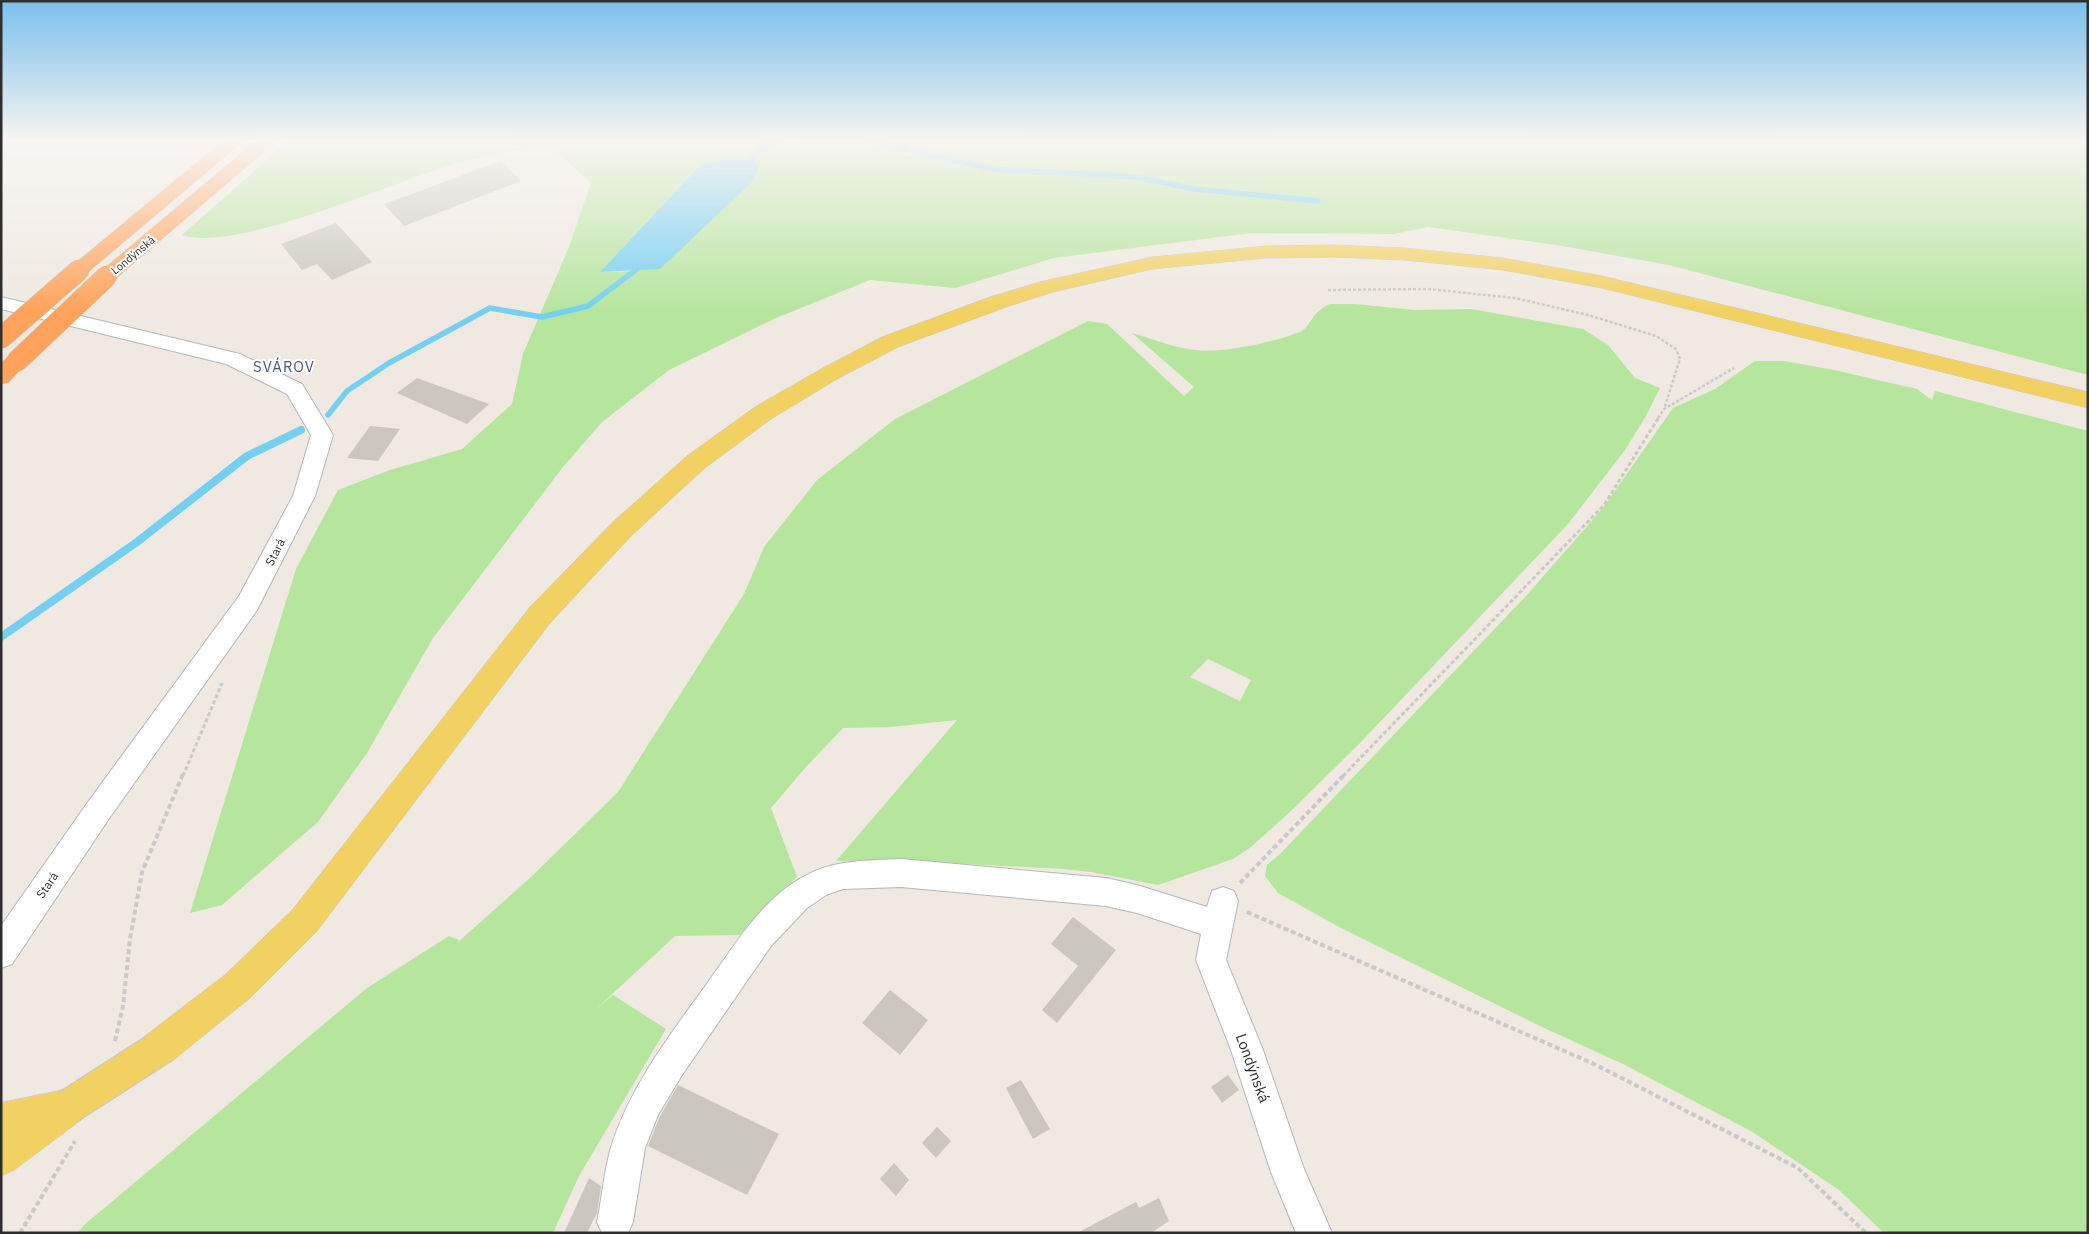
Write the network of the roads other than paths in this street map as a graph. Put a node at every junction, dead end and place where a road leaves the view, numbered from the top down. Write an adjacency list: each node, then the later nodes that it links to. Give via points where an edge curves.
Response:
1 (168, 197): 4 (highway, Londýnská, bridge)
2 (202, 197): 5 (highway, Londýnská, bridge, via 107,276)
3 (1, 303): 7 (street, Stará, via 233,359 295,389 322,435 304,496 248,604 98,811)
4 (1, 338)
5 (9, 369)
6 (2088, 400): 9 (main road, bridge, via 1602,282 1503,264 1404,254 1266,252 1152,263 998,302 890,342 763,412 696,462 623,528 540,615 305,920 238,986)
7 (1, 953)
8 (1, 1122): 9 (main road)
9 (72, 1123): 10 (main road)
10 (1, 1157)
11 (615, 1222): 12 (street, Londýnská, via 628,1148 646,1104 670,1062 760,936 796,898 816,885 843,875 901,873 1106,892 1220,913 1210,960 1248,1050 1288,1172)
12 (1314, 1233)

